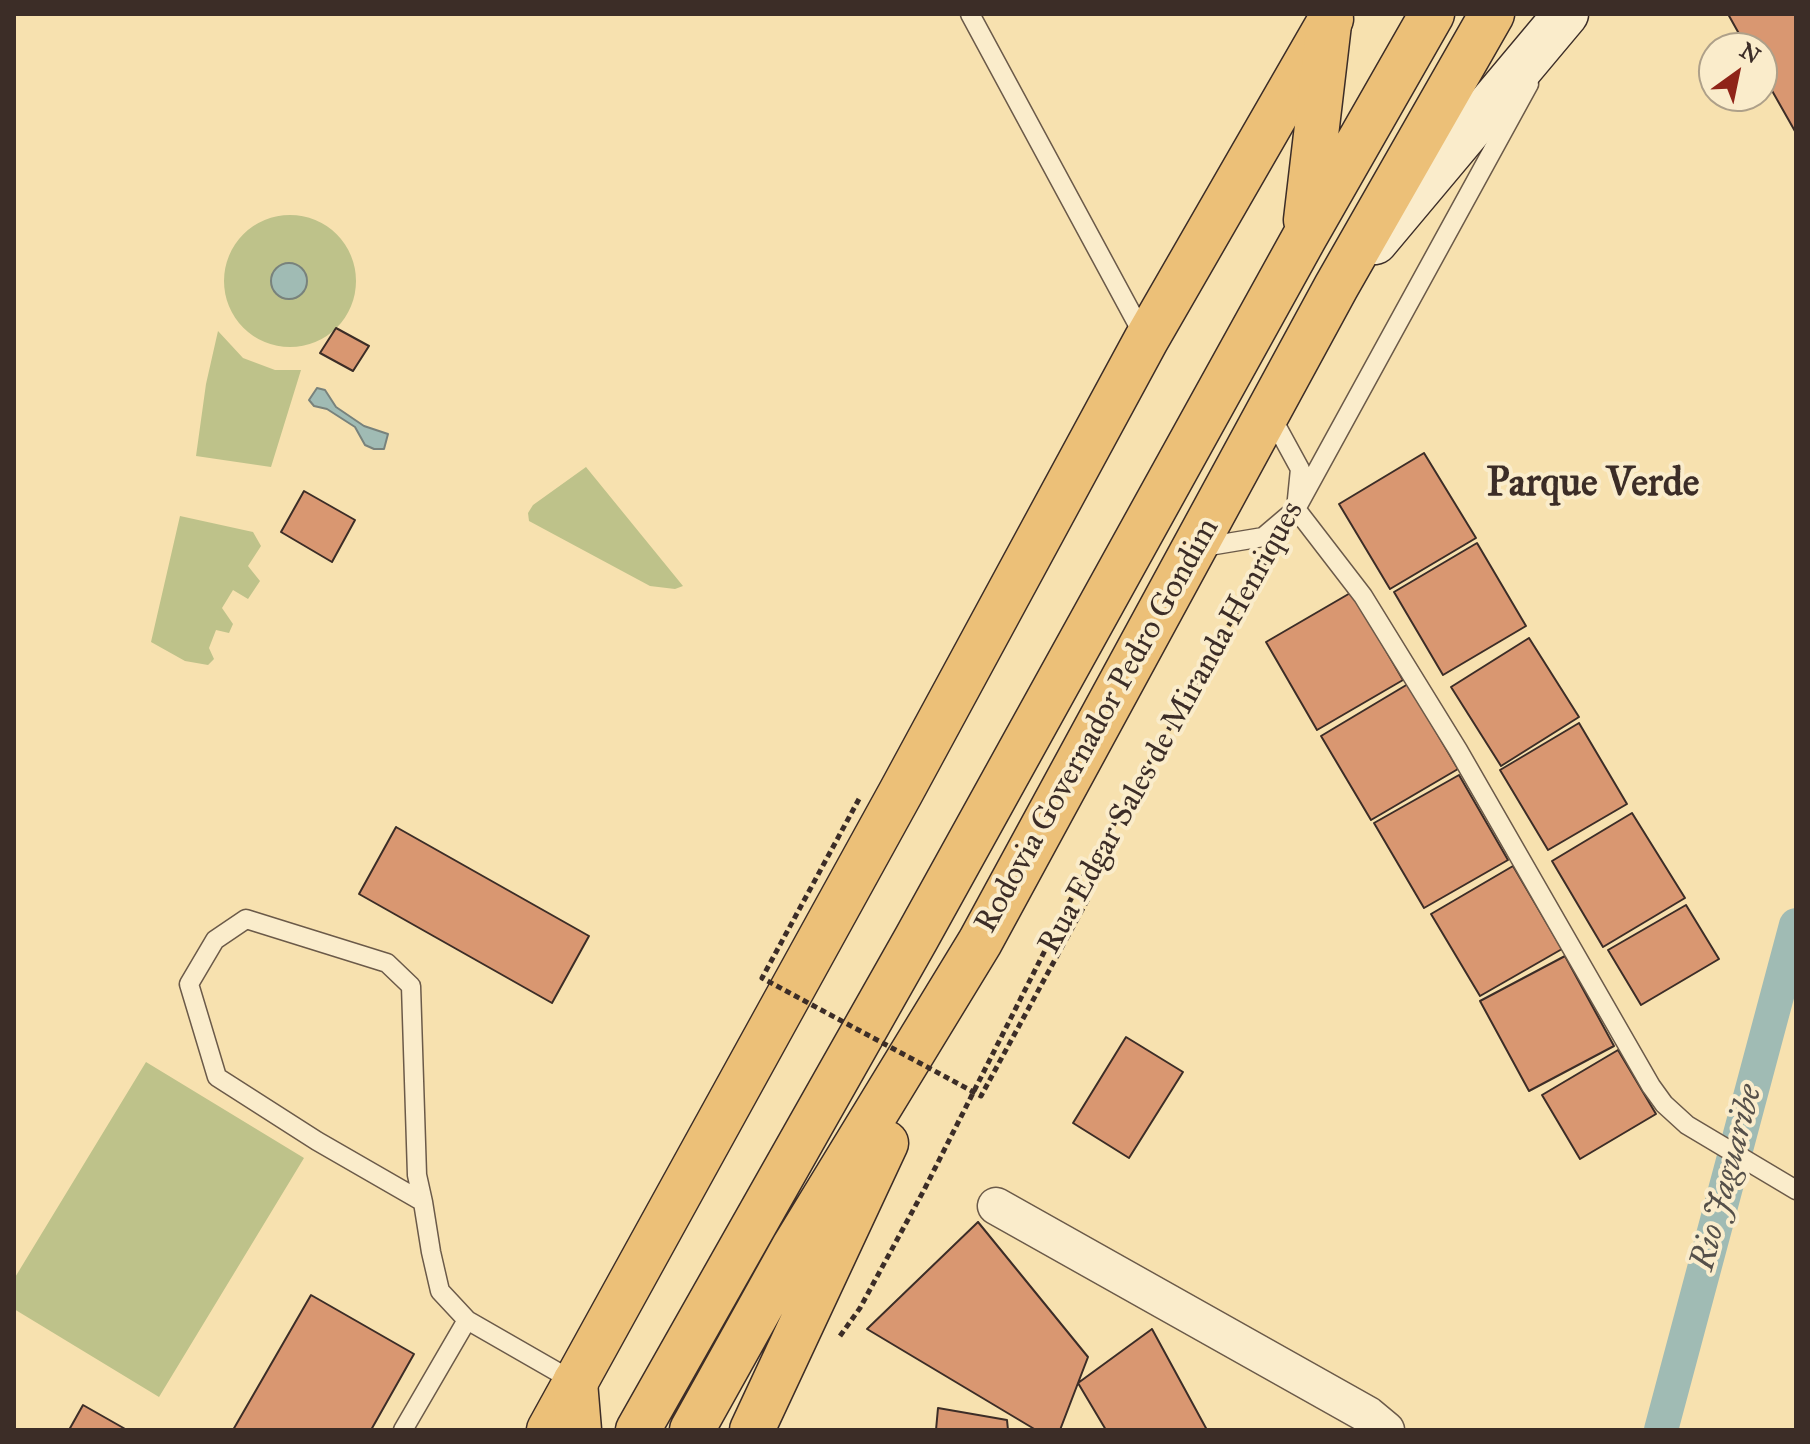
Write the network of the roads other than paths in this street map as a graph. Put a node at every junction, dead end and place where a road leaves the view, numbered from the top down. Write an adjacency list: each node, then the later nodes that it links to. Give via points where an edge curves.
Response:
1 (970, 14): 8 (lane)
2 (1432, 14): 6 (main road, Rodovia Governador Pedro Gondim)
3 (1492, 14): 7 (main road, Rodovia Governador Pedro Gondim)
4 (1331, 19): 6 (main road); 8 (main road)
5 (1563, 20): 7 (main road); 10 (lane, Rua Edgar Sales de Miranda Henriques)
6 (1304, 238): 21 (main road, Rodovia Governador Pedro Gondim)
7 (1336, 287): 9 (main road, Rodovia Governador Pedro Gondim)
8 (1146, 340): 17 (main road)
9 (1268, 412): 10 (lane, via 1300,469); 11 (main road, Rodovia Governador Pedro Gondim)
10 (1296, 509): 11 (lane, via 1263,537); 13 (lane, via 1363,596 1664,1104 1687,1125)
11 (1194, 548): 12 (main road, Rodovia Governador Pedro Gondim)
12 (980, 942): 22 (main road, Rodovia Governador Pedro Gondim, via 794,1247); 23 (main road)
13 (1790, 1186)
14 (423, 1202): 14 (lane, via 217,1077 189,984 215,940 246,919 387,963 411,986 417,1175); 16 (lane, via 440,1291)
15 (996, 1206): 24 (street, via 1368,1415)
16 (467, 1320): 17 (lane); 18 (lane)
17 (575, 1382): 19 (main road); 20 (main road)
18 (403, 1430)
19 (549, 1430)
20 (579, 1430)
21 (638, 1430)
22 (692, 1430)
23 (752, 1430)
24 (1386, 1430)

